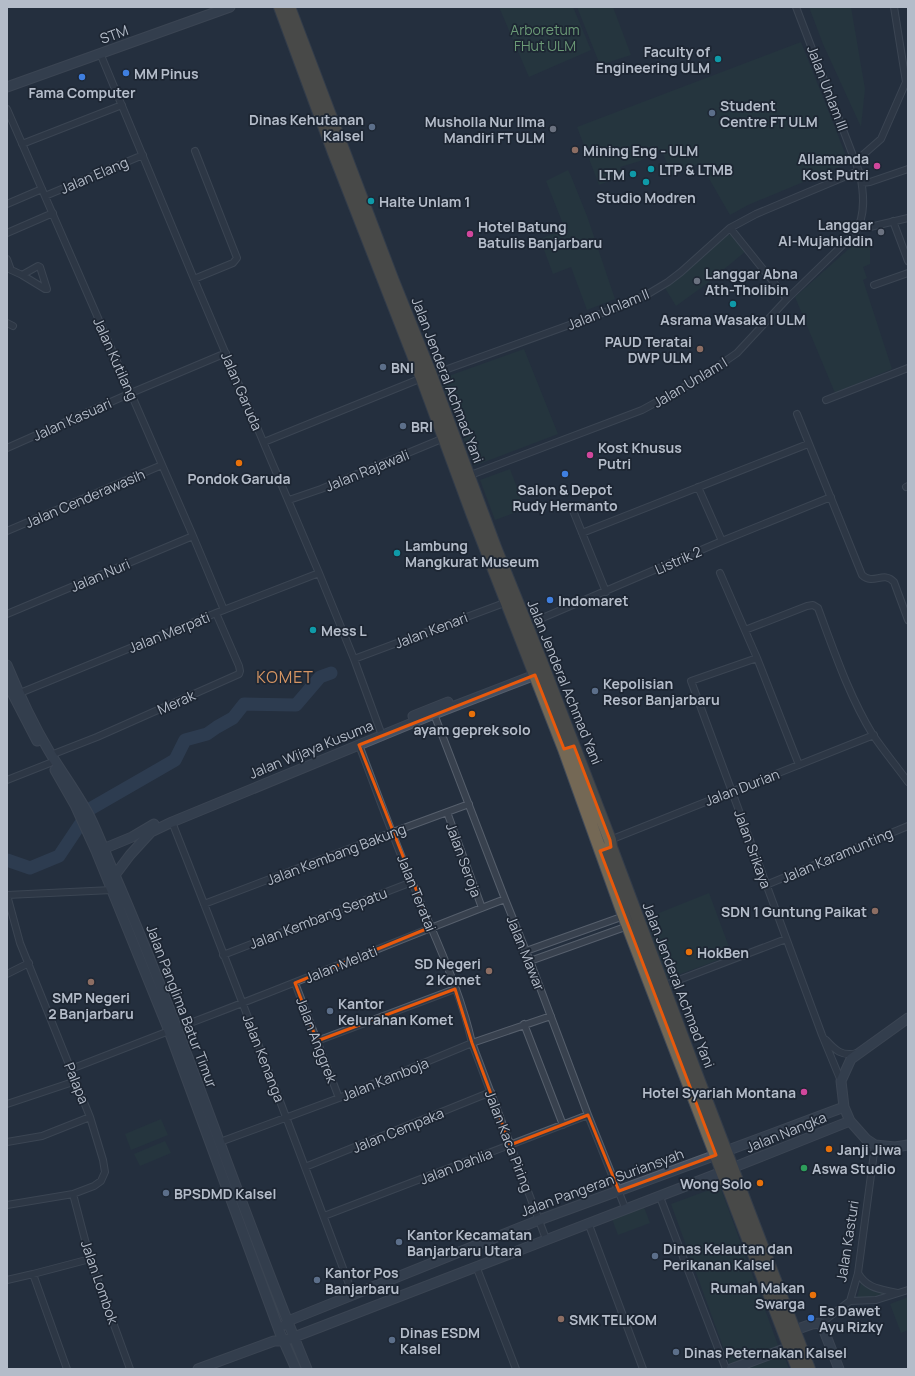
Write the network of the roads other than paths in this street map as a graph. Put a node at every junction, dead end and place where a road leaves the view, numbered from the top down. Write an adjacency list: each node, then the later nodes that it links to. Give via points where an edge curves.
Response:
1 (230, 7): 6 (street, STM)
2 (280, 7): 36 (highway, Jalan Jenderal Achmad Yani, via 334,153)
3 (289, 7): 36 (highway, Jalan Jenderal Achmad Yani, via 393,281)
4 (796, 7): 13 (street, Jalan Unlam III)
5 (894, 7): 13 (street, via 906,82 881,139)
6 (100, 53): 7 (street, STM); 8 (street, Jalan Garuda)
7 (7, 87)
8 (122, 105): 10 (street); 12 (street, Jalan Garuda)
9 (7, 109): 10 (street, Jalan Kutilang)
10 (22, 144): 17 (street, Jalan Kutilang)
11 (195, 151): 31 (street, via 237,258 233,263)
12 (143, 154): 18 (street, Jalan Elang); 31 (street, Jalan Garuda)
13 (856, 161): 15 (street, Jalan Unlam III)
14 (908, 169): 16 (street)
15 (857, 170): 16 (street, Jalan Unlam I); 24 (street, Jalan Unlam II)
16 (862, 183): 23 (street, Jalan Unlam I, via 863,205)
17 (42, 189): 18 (street, Jalan Kutilang); 19 (street)
18 (45, 196): 20 (street, Jalan Kutilang)
19 (7, 204)
20 (52, 213): 25 (street); 37 (street, Jalan Kutilang)
21 (908, 218): 22 (street)
22 (894, 221): 23 (street, via 870,227); 27 (street)
23 (859, 226): 33 (street, Jalan Unlam I, via 849,240)
24 (730, 228): 33 (street); 36 (street, Jalan Unlam II, via 675,278 648,294 619,307)
25 (7, 233)
26 (7, 259): 28 (street)
27 (908, 261)
28 (9, 269): 30 (street)
29 (908, 274): 32 (street)
30 (22, 275)
31 (194, 278): 34 (street, Jalan Garuda)
32 (874, 285)
33 (787, 299): 45 (street, Jalan Unlam I, via 736,353 696,382 642,410)
34 (226, 353): 37 (street, Jalan Kasuari); 41 (street, Jalan Garuda)
35 (908, 368): 38 (street)
36 (426, 377): 40 (highway, Jalan Jenderal Achmad Yani); 41 (street, Jalan Unlam II); 45 (highway, Jalan Jenderal Achmad Yani)
37 (131, 393): 43 (street, Jalan Kasuari); 44 (street, Jalan Kutilang)
38 (826, 400)
39 (797, 414): 42 (street)
40 (444, 438): 48 (street, Jalan Rajawali); 49 (highway, Jalan Jenderal Achmad Yani)
41 (264, 442): 48 (street, Jalan Garuda)
42 (808, 444): 46 (street); 47 (street)
43 (7, 448)
44 (162, 465): 51 (street, Jalan Cenderawasih); 53 (street, Jalan Kutilang)
45 (468, 476): 49 (highway, Jalan Jenderal Achmad Yani)
46 (698, 487): 52 (street); 54 (street)
47 (831, 497): 54 (street, Listrik 2); 63 (street, via 862,576 870,580 886,576 890,578 894,582)
48 (289, 500): 56 (street, Jalan Garuda)
49 (473, 502): 55 (highway, Jalan Jenderal Achmad Yani)
50 (572, 508): 52 (street)
51 (7, 531)
52 (582, 533): 58 (street)
53 (193, 536): 60 (street, Jalan Kutilang); 62 (street, Jalan Nuri)
54 (722, 541): 58 (street, Listrik 2)
55 (491, 548): 59 (highway, Jalan Jenderal Achmad Yani); 64 (highway, Jalan Jenderal Achmad Yani)
56 (320, 573): 60 (street, Jalan Merpati); 67 (street, Jalan Garuda)
57 (720, 573): 65 (street)
58 (606, 592): 64 (street, Listrik 2)
59 (507, 602): 67 (street, Jalan Kenari); 69 (highway, Jalan Jenderal Achmad Yani)
60 (224, 610): 61 (street, Jalan Merpati)
61 (216, 613): 72 (street, Jalan Merpati); 78 (street, Merak, via 239,666 239,674)
62 (7, 614)
63 (908, 620)
64 (526, 625): 77 (highway, Jalan Jenderal Achmad Yani)
65 (745, 630): 66 (street); 75 (street, via 807,606 818,608 836,657)
66 (757, 658): 79 (street); 83 (street, Jalan Srikaya, via 691,682)
67 (354, 659): 74 (street, Jalan Garuda)
68 (7, 665): 72 (street, Jalan Panglima Batur Timur)
69 (534, 673): 71 (street, Jalan Wijaya Kusuma); 77 (highway, Jalan Jenderal Achmad Yani)
70 (7, 683): 78 (street, Jalan Panglima Batur Timur, via 27,723)
71 (484, 692): 73 (street, Jalan Wijaya Kusuma); 74 (street, Jalan Wijaya Kusuma, via 432,708)
72 (20, 693): 78 (street, Jalan Panglima Batur Timur)
73 (434, 714): 76 (street, Jalan Wijaya Kusuma); 84 (street, Jalan Mawar)
74 (380, 730): 80 (street, Jalan Wijaya Kusuma)
75 (874, 736): 79 (street, Jalan Durian); 82 (street)
76 (359, 745): 80 (street, Jalan Wijaya Kusuma); 88 (street, Jalan Teratai)
77 (569, 748): 89 (highway, Jalan Jenderal Achmad Yani)
78 (51, 759): 81 (street); 90 (street, Jalan Panglima Batur Timur, via 72,786); 94 (street, Jalan Panglima Batur Timur, via 85,825)
79 (799, 765): 83 (street, Jalan Durian)
80 (271, 778): 86 (street, Jalan Wijaya Kusuma); 90 (street, Jalan Wijaya Kusuma, via 170,816 132,837)
81 (7, 780)
82 (908, 782)
83 (732, 791): 89 (street, Jalan Durian); 93 (street, Jalan Srikaya)
84 (469, 804): 85 (street, Jalan Kembang Bakung); 96 (street, Jalan Mawar)
85 (447, 812): 88 (street, Jalan Kembang Bakung); 98 (street, Jalan Seroja)
86 (172, 822): 91 (street, Jalan Wijaya Kusuma, via 152,832); 97 (street, Jalan Kenanga)
87 (908, 826): 93 (street, Jalan Karamunting)
88 (393, 832): 92 (street, Jalan Teratai); 97 (street, Jalan Kembang Bakung)
89 (607, 846): 99 (highway, Jalan Jenderal Achmad Yani); 108 (highway, Jalan Jenderal Achmad Yani)
90 (103, 849): 91 (street, Jalan Panglima Batur Timur)
91 (115, 875): 114 (street, Jalan Panglima Batur Timur)
92 (412, 882): 100 (street, Jalan Teratai); 103 (street, Jalan Kembang Sepatu)
93 (766, 885): 101 (street, Jalan Srikaya)
94 (112, 890): 95 (street); 114 (street, Jalan Panglima Batur Timur)
95 (7, 895): 105 (street, Palapa, via 20,943)
96 (504, 899): 98 (street, Jalan Melati); 102 (street, Jalan Mawar)
97 (204, 904): 103 (street, Jalan Kenanga)
98 (482, 908): 100 (street, Jalan Melati)
99 (626, 921): 102 (street); 104 (street); 137 (highway, Jalan Jenderal Achmad Yani)
100 (431, 927): 107 (street, Jalan Melati); 109 (street, Jalan Teratai)
101 (786, 939): 108 (street); 115 (street, Jalan Srikaya)
102 (526, 951): 104 (street, Jalan Mawar)
103 (223, 955): 110 (street, Jalan Kenanga)
104 (530, 961): 111 (street, Jalan Mawar)
105 (29, 963): 106 (street); 119 (street, Palapa)
106 (7, 974)
107 (295, 983): 110 (street, Jalan Melati); 116 (street, Jalan Anggrek)
108 (663, 986): 137 (highway, Jalan Jenderal Achmad Yani)
109 (455, 989): 116 (street); 117 (street, Jalan Teratai)
110 (243, 1003): 114 (street, Jalan Melati); 128 (street, Jalan Kenanga)
111 (551, 1016): 113 (street, Jalan Kamboja); 126 (street, Jalan Mawar)
112 (908, 1018): 118 (street)
113 (524, 1024): 117 (street, Jalan Kamboja); 131 (street)
114 (173, 1030): 119 (street, Jalan Melati); 129 (street, Jalan Panglima Batur Timur)
115 (822, 1035): 118 (street, via 838,1052 848,1055); 121 (street, Jalan Srikaya)
116 (318, 1041): 123 (street, Jalan Anggrek)
117 (472, 1043): 122 (street, Jalan Kaca Piring); 123 (street, Jalan Kamboja)
118 (859, 1052): 121 (street, via 851,1058)
119 (71, 1069): 120 (street, Palapa)
120 (76, 1081): 124 (street); 127 (street, Palapa)
121 (841, 1081): 125 (street)
122 (490, 1092): 134 (street, Jalan Kaca Piring); 138 (street, Jalan Cempaka)
123 (340, 1098): 128 (street, Jalan Kamboja)
124 (7, 1104)
125 (844, 1107): 130 (street); 137 (street, Jalan Nangka)
126 (588, 1115): 131 (street, Jalan Dahlia); 140 (street, Jalan Mawar)
127 (90, 1117): 132 (street, via 42,1136); 141 (street, Palapa, via 104,1172 101,1181 94,1186)
128 (287, 1118): 133 (street, Jalan Kamboja); 138 (street, Jalan Kenanga)
129 (207, 1120): 133 (street, Jalan Panglima Batur Timur); 145 (street, Jalan Panglima Batur Timur)
130 (850, 1122): 135 (street); 139 (street, Jalan Nangka)
131 (563, 1125): 134 (street, Jalan Dahlia)
132 (7, 1142)
133 (220, 1142): 145 (street, Jalan Panglima Batur Timur)
134 (510, 1145): 146 (street, Jalan Dahlia); 147 (street, Jalan Kaca Piring)
135 (875, 1145): 136 (street); 153 (street, Jalan Kasturi)
136 (908, 1145)
137 (721, 1153): 139 (highway, Jalan Jenderal Achmad Yani); 140 (street, Jalan Pangeran Suriansyah)
138 (305, 1167): 146 (street, Jalan Kenanga)
139 (727, 1170): 142 (street); 162 (highway, Jalan Jenderal Achmad Yani); 165 (highway, Jalan Jenderal Achmad Yani)
140 (618, 1191): 144 (street, Jalan Mawar); 147 (street, Jalan Pangeran Suriansyah)
141 (72, 1194): 143 (street, Palapa); 151 (street, Jalan Lombok)
142 (660, 1197): 144 (street); 173 (street)
143 (7, 1205)
144 (626, 1210): 148 (street)
145 (240, 1211): 150 (street, Jalan Panglima Batur Timur)
146 (324, 1216): 158 (street, Jalan Kenanga)
147 (539, 1220): 149 (street, Jalan Kaca Piring); 158 (street, Jalan Pangeran Suriansyah)
148 (588, 1225): 149 (street); 172 (street)
149 (546, 1239): 152 (street)
150 (252, 1241): 160 (street, Jalan Panglima Batur Timur); 163 (street, Jalan Panglima Batur Timur)
151 (90, 1259): 154 (street); 167 (street, Jalan Lombok)
152 (476, 1266): 164 (street); 171 (street)
153 (858, 1273): 157 (street, via 870,1286); 159 (street, Jalan Kasturi)
154 (33, 1274): 155 (street); 166 (street)
155 (7, 1280)
156 (908, 1290): 157 (street)
157 (896, 1293): 159 (street, via 876,1300)
158 (354, 1295): 160 (street, Jalan Pangeran Suriansyah)
159 (850, 1301): 161 (street, Jalan Kasturi)
160 (288, 1321): 163 (street); 164 (street, Jalan Panglima Batur Timur)
161 (821, 1324): 162 (street, Jalan Kasturi, via 812,1324); 177 (street)
162 (795, 1330): 176 (highway, Jalan Jenderal Achmad Yani)
163 (282, 1337): 164 (street); 168 (street); 169 (street, Jalan Panglima Batur Timur)
164 (294, 1338): 170 (street, Jalan Panglima Batur Timur)
165 (790, 1347): 174 (street); 175 (highway, Jalan Jenderal Achmad Yani)
166 (67, 1369)
167 (130, 1369)
168 (198, 1369)
169 (296, 1369)
170 (307, 1369)
171 (516, 1369)
172 (642, 1369)
173 (726, 1369)
174 (731, 1369)
175 (798, 1369)
176 (809, 1369)
177 (839, 1369)

